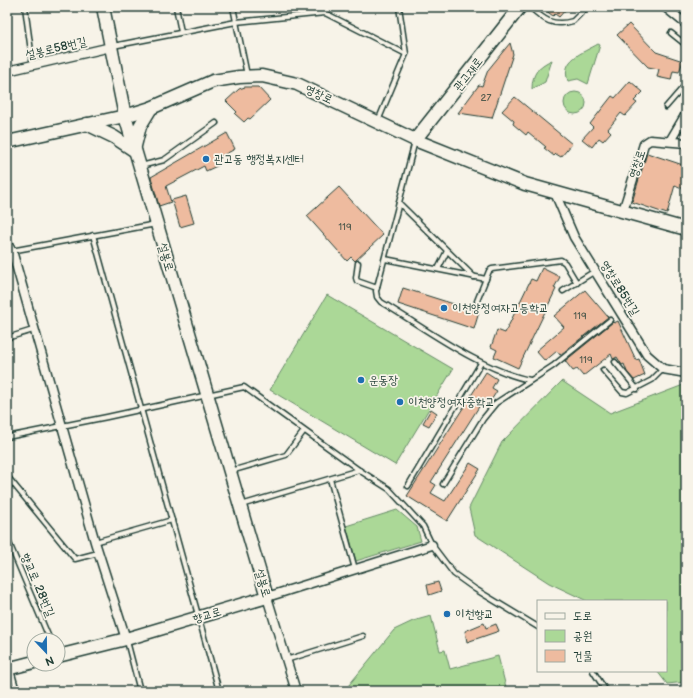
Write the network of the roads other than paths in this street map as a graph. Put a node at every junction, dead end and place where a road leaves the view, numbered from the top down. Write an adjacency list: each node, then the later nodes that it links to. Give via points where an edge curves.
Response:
1 (25, 7): 19 (lane)
2 (103, 7): 17 (street, 설봉로)
3 (176, 7): 14 (lane)
4 (233, 7): 12 (lane)
5 (327, 7): 11 (lane)
6 (399, 7): 18 (lane)
7 (520, 7): 30 (street, 관고재로)
8 (530, 7): 9 (lane, via 546,21 551,22 573,21)
9 (586, 7)
10 (665, 7): 13 (street)
11 (325, 13): 12 (lane); 18 (lane)
12 (236, 22): 14 (lane); 21 (lane)
13 (686, 24)
14 (181, 32): 17 (lane)
15 (671, 33): 16 (lane)
16 (686, 45)
17 (111, 47): 19 (street, 설봉로58번길); 26 (street, 설봉로)
18 (406, 54): 27 (lane)
19 (34, 66): 20 (street, 설봉로58번길)
20 (7, 71)
21 (247, 76): 24 (street, 영창로, via 213,81); 27 (street, 영창로, via 277,78 297,84)
22 (686, 84): 23 (lane)
23 (666, 107)
24 (151, 108): 26 (street, 영창로); 34 (street, via 140,126)
25 (686, 114): 32 (street)
26 (125, 116): 29 (street, 영창로); 34 (street, 설봉로)
27 (378, 121): 30 (street, 영창로)
28 (216, 123): 35 (lane, via 164,160)
29 (87, 124): 31 (street, 영창로); 34 (street)
30 (415, 140): 36 (street, 영창로, via 517,181); 37 (lane)
31 (7, 142)
32 (670, 142): 33 (street, 영창로); 38 (street, 영창로, via 650,140 644,144)
33 (686, 143)
34 (135, 151): 35 (street, 설봉로)
35 (139, 167): 39 (street, 설봉로)
36 (555, 193): 38 (street, 영창로); 48 (street, 영창로85번길, via 574,237)
37 (399, 203): 43 (lane); 45 (lane)
38 (622, 211): 40 (street, 영창로)
39 (156, 224): 41 (lane); 65 (street, 설봉로)
40 (686, 229)
41 (93, 235): 44 (lane); 66 (lane)
42 (7, 243): 44 (street)
43 (447, 251): 47 (lane); 49 (lane)
44 (10, 254): 56 (street)
45 (385, 259): 47 (lane); 52 (lane)
46 (358, 263): 52 (lane, via 358,281)
47 (438, 269): 49 (lane)
48 (595, 271): 51 (lane); 60 (street, 영창로85번길, via 647,355)
49 (474, 277): 50 (lane)
50 (486, 279): 51 (lane, via 492,269 561,260); 54 (lane)
51 (577, 283): 53 (lane)
52 (377, 288): 59 (lane, via 376,294 381,302)
53 (563, 291)
54 (478, 301)
55 (610, 320): 63 (lane, via 553,366)
56 (33, 330): 57 (lane); 67 (street)
57 (7, 338)
58 (615, 362): 64 (lane)
59 (481, 363): 63 (lane, via 507,375); 75 (lane)
60 (663, 369): 62 (street, 영창로85번길); 64 (lane, via 652,380)
61 (603, 370): 64 (lane, via 624,393)
62 (686, 374)
63 (530, 380): 74 (lane, via 506,395 489,411)
64 (637, 389)
65 (207, 395): 66 (lane); 68 (lane, via 244,387); 71 (street, 설봉로)
66 (140, 410): 67 (lane); 77 (lane)
67 (62, 426): 69 (lane); 79 (street)
68 (304, 431): 70 (lane); 71 (lane, via 286,455)
69 (7, 437)
70 (359, 470): 73 (lane); 80 (lane, via 389,490 423,526)
71 (229, 471): 76 (street, 설봉로)
72 (7, 476): 81 (lane, via 75,559)
73 (330, 479): 76 (lane); 82 (lane)
74 (443, 484)
75 (408, 486)
76 (240, 505): 83 (street, 설봉로)
77 (172, 520): 79 (lane); 84 (lane)
78 (7, 538): 86 (lane, 향교로 .28번길)
79 (95, 542): 81 (street)
80 (432, 546): 82 (street, 향교로); 85 (lane, via 454,574 474,589)
81 (99, 553): 88 (street)
82 (355, 569): 83 (street, 향교로)
83 (267, 597): 84 (street, 향교로); 90 (street, 설봉로)
84 (198, 617): 88 (street, 향교로); 96 (lane)
85 (537, 626)
86 (47, 632)
87 (362, 636): 90 (lane)
88 (126, 639): 89 (street, 향교로); 95 (lane)
89 (66, 654)
90 (286, 660): 97 (street, 설봉로)
91 (26, 664): 92 (street)
92 (9, 669): 94 (lane)
93 (593, 672): 98 (lane)
94 (17, 691)
95 (140, 691)
96 (219, 691)
97 (296, 691)
98 (606, 691)

